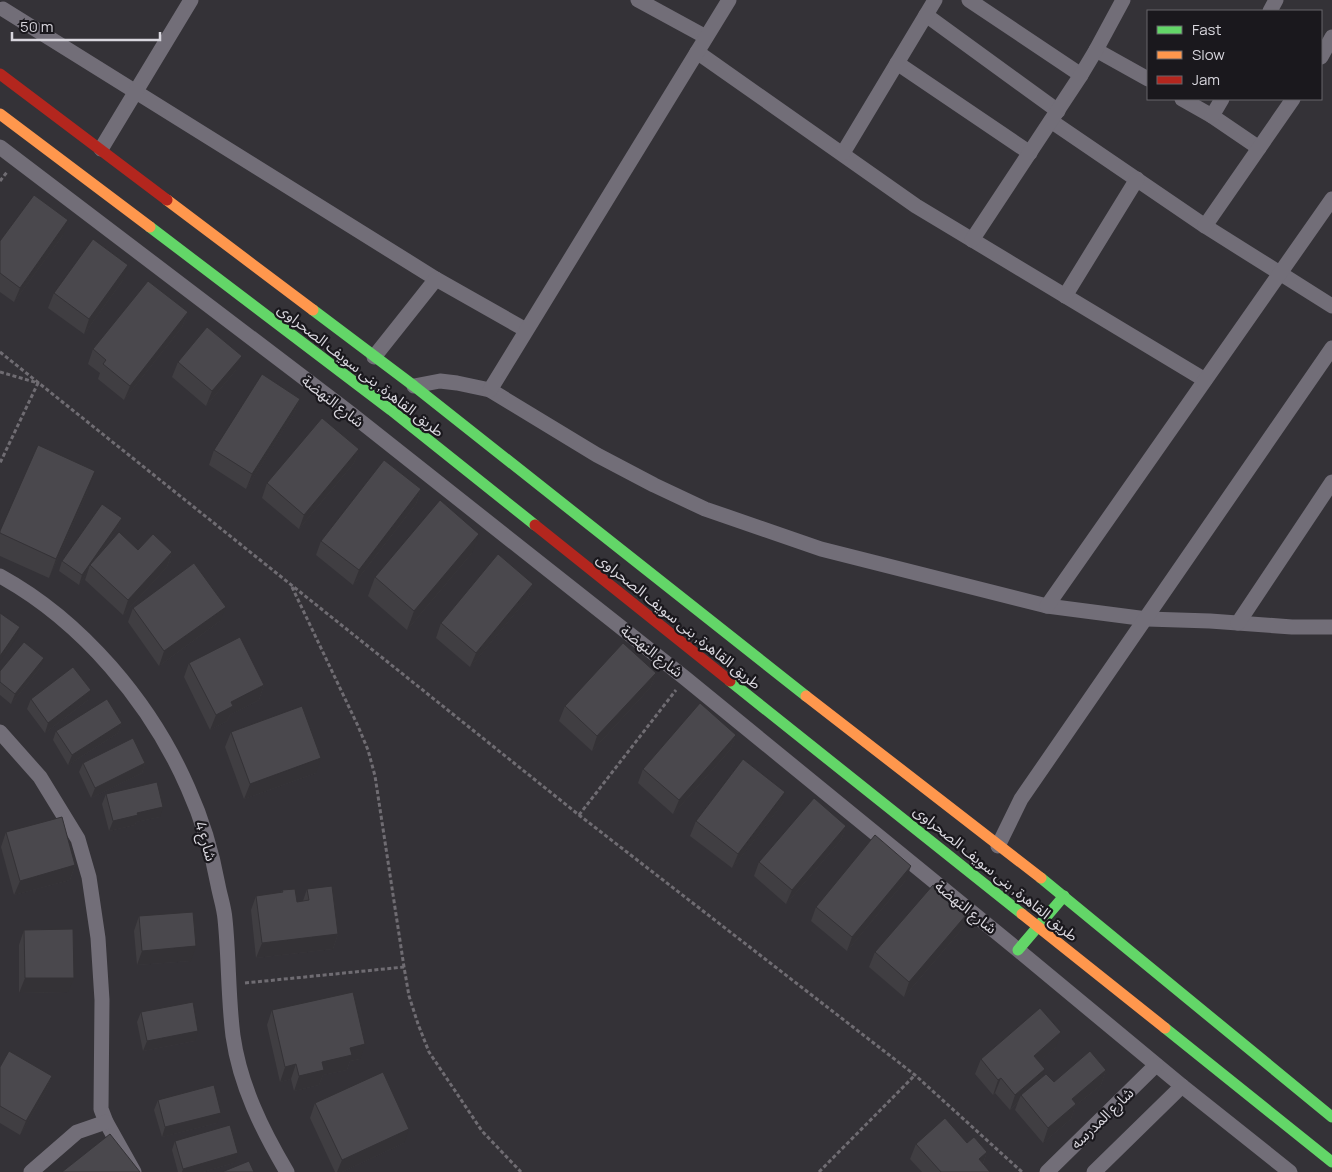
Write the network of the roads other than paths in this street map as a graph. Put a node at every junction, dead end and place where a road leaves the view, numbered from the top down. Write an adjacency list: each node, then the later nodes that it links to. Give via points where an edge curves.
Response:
1 (191, 0): 18 (street)
2 (638, 0): 9 (street)
3 (729, 0): 9 (street)
4 (935, 0): 8 (street)
5 (969, 0): 16 (street)
6 (1123, 0): 11 (street)
7 (4, 8): 18 (street)
8 (926, 15): 14 (street); 23 (street)
9 (706, 37): 12 (street)
10 (1332, 37): 13 (street)
11 (1096, 50): 16 (street); 17 (street)
12 (697, 52): 29 (street); 38 (street)
13 (1322, 55)
14 (897, 63): 28 (street); 29 (street)
15 (0, 74): 27 (main road, طريق القاهرة, بنى سويف الصحراوى)
16 (1081, 75): 23 (street)
17 (1147, 79)
18 (135, 93): 27 (street); 35 (street)
19 (1184, 100): 24 (street)
20 (1221, 100): 24 (street)
21 (1293, 100): 26 (street)
22 (0, 114): 53 (main road, طريق القاهرة, بنى سويف الصحراوى, via 391,410)
23 (1055, 116): 28 (street); 30 (street)
24 (1212, 116): 26 (street)
25 (0, 147): 54 (street, شارع النهضة, via 350,413 685,678)
26 (1258, 148): 32 (street)
27 (101, 149): 40 (main road, طريق القاهرة, بنى سويف الصحراوى)
28 (1030, 152): 33 (street)
29 (843, 153): 33 (street, via 916,206)
30 (1137, 179): 32 (street); 36 (street)
31 (1332, 199): 34 (street)
32 (1205, 226): 34 (street)
33 (972, 240): 36 (street)
34 (1280, 272): 37 (street); 41 (street)
35 (436, 279): 38 (street); 40 (street)
36 (1065, 296): 41 (street)
37 (1332, 306)
38 (526, 330): 43 (street)
39 (1332, 348): 47 (street)
40 (374, 356): 42 (main road, طريق القاهرة, بنى سويف الصحراوى)
41 (1205, 380): 46 (street)
42 (414, 386): 43 (street, via 440,381); 51 (main road, طريق القاهرة, بنى سويف الصحراوى, via 721,631)
43 (490, 390): 46 (street, via 597,455 705,509 821,549)
44 (1332, 482): 48 (street)
45 (0, 576): 62 (street, شارع 4, via 70,626 117,674 157,728 188,788 211,851 225,917 233,1037 246,1088 266,1136)
46 (1047, 606): 47 (street)
47 (1147, 619): 48 (street); 51 (street, via 1021,799)
48 (1238, 623): 49 (street)
49 (1332, 627)
50 (0, 732): 58 (street, via 40,778 78,839 86,867 98,938 102,1000 101,1109)
51 (998, 846): 52 (main road, طريق القاهرة, بنى سويف الصحراوى)
52 (1064, 896): 53 (main road); 57 (main road, طريق القاهرة, بنى سويف الصحراوى)
53 (1038, 926): 54 (main road); 59 (main road, طريق القاهرة, بنى سويف الصحراوى)
54 (1018, 950): 55 (street, شارع النهضة)
55 (1156, 1065): 56 (street, شارع النهضة); 63 (street, شارع المدرسه)
56 (1182, 1086): 64 (street); 65 (street, شارع النهضة)
57 (1332, 1117)
58 (106, 1122): 60 (street, via 77,1132); 61 (street)
59 (1332, 1162)
60 (31, 1172)
61 (134, 1172)
62 (287, 1172)
63 (1047, 1172)
64 (1094, 1172)
65 (1290, 1172)

